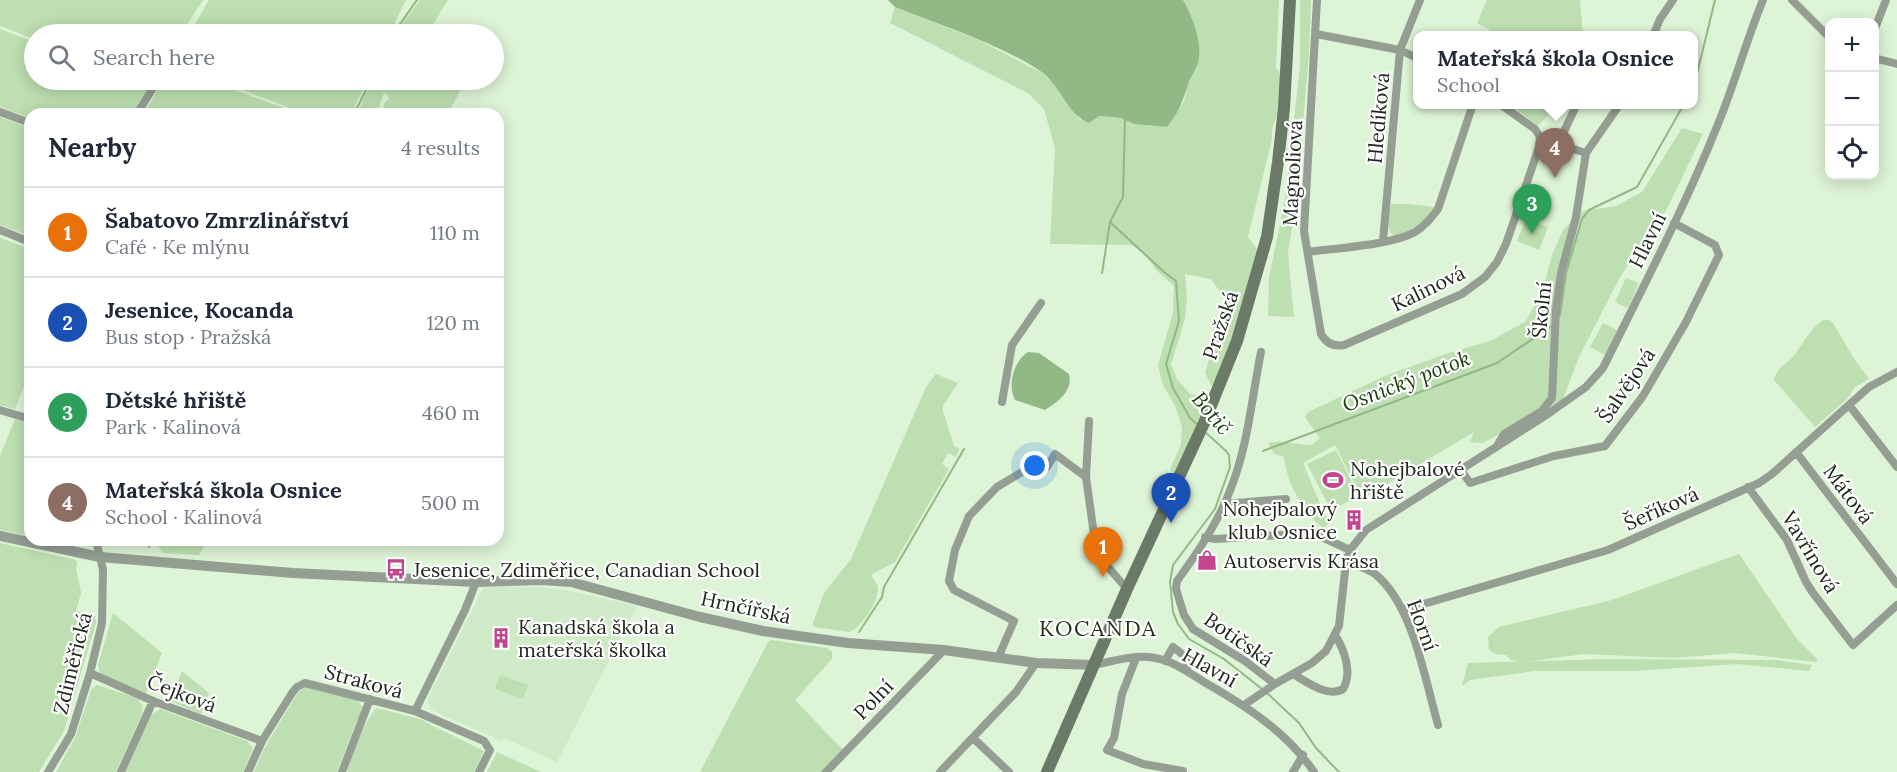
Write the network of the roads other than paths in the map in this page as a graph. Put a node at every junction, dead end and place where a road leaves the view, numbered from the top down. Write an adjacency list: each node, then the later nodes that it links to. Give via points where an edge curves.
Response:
1 (1290, 0): 57 (main road, Pražská, via 1284,108 1267,237 1237,341)
2 (1317, 0): 11 (street, Magnoliová)
3 (1420, 0): 12 (street, Hledíková)
4 (1673, 0): 9 (street)
5 (1763, 0): 25 (street, Hlavní, via 1719,123)
6 (1792, 0): 10 (street)
7 (1886, 0): 8 (street)
8 (1879, 20)
9 (1655, 31)
10 (1825, 33)
11 (1316, 34): 12 (street); 29 (street, Magnoliová, via 1304,231)
12 (1400, 50): 13 (street); 28 (street, Hledíková)
13 (1413, 56)
14 (1879, 59): 15 (street)
15 (1897, 64)
16 (152, 90): 17 (street)
17 (141, 108)
18 (1472, 109): 28 (street, via 1438,209 1414,232)
19 (1506, 109): 31 (street, Kalinová, via 1535,129 1540,137 1497,262 1462,294 1344,345)
20 (1575, 109): 24 (street, via 1558,144)
21 (1617, 109): 24 (street, Školní)
22 (0, 112): 23 (street)
23 (24, 121)
24 (1586, 153): 39 (street, Školní, via 1556,309 1552,398 1542,411 1504,434)
25 (1674, 223): 39 (street, Hlavní, via 1603,368 1586,387); 42 (street, Šalvějová, via 1715,245 1719,255 1643,396 1605,446 1554,456 1470,483)
26 (0, 230): 27 (street)
27 (24, 240)
28 (1383, 241): 29 (street)
29 (1308, 252): 31 (street, Magnoliová, via 1322,334)
30 (1041, 303): 34 (street, via 1012,345)
31 (1329, 343)
32 (1261, 352): 46 (street, Botičská, via 1243,451)
33 (1897, 372): 35 (street, Šeříková, via 1869,387)
34 (1002, 402)
35 (1850, 405): 40 (street, Šeříková); 41 (street)
36 (0, 410): 37 (street)
37 (24, 416)
38 (1089, 421): 43 (street)
39 (1496, 446): 42 (street)
40 (1796, 452): 44 (street, Šeříková, via 1765,479); 56 (street, Mátová)
41 (1897, 467)
42 (1461, 470): 52 (street, via 1366,530)
43 (1086, 477): 57 (street, via 1095,542 1108,567); 62 (street, via 1055,454 1047,466 1022,472 998,488 969,516 955,550 949,581 954,590 1014,621)
44 (1749, 487): 58 (street, Vavřínová, via 1787,540 1813,593 1853,645); 59 (street, Šeříková, via 1608,550)
45 (1286, 499): 46 (street)
46 (1224, 504): 48 (street, Botičská)
47 (0, 536): 49 (street, Hrnčířská)
48 (1206, 537): 52 (street, via 1215,540 1313,533); 70 (street, Botičská, via 1176,584 1186,621)
49 (24, 541)
50 (48, 546): 53 (street, Hrnčířská)
51 (97, 546): 53 (street, Zdiměřická)
52 (1350, 550): 54 (street)
53 (100, 557): 55 (street, Hrnčířská, via 293,573); 68 (street, Zdiměřická, via 102,623)
54 (1346, 562): 59 (street, Horní, via 1377,576); 60 (street)
55 (476, 582): 61 (street, Hrnčířská, via 571,582 763,631 848,643); 74 (street, Straková)
56 (1897, 584)
57 (1127, 589): 66 (main road, Pražská)
58 (1897, 605)
59 (1403, 610): 75 (street, Horní)
60 (1335, 635): 69 (street, via 1320,657); 69 (street, via 1347,668 1343,689 1330,691)
61 (944, 650): 62 (street, Hrnčířská); 85 (street, Polní)
62 (998, 658): 65 (street, Hrnčířská)
63 (1136, 658): 64 (street, Hlavní); 66 (street, Hlavní); 79 (street, via 1122,694 1114,738 1107,750 1143,764)
64 (1166, 661): 67 (street, Hlavní); 67 (street, via 1173,647 1188,662)
65 (1036, 663): 66 (street, Hrnčířská); 76 (street, via 1016,692)
66 (1095, 665): 88 (main road, Pražská)
67 (1187, 672): 73 (street, Hlavní)
68 (90, 673): 72 (street, Čejková); 80 (street, Zdiměřická, via 71,734)
69 (1293, 674): 70 (street)
70 (1272, 686): 73 (street, Hlavní)
71 (370, 699): 74 (street, Straková); 77 (street, Straková, via 301,684); 83 (street)
72 (153, 700): 77 (street, Čejková); 81 (street)
73 (1244, 705): 78 (street)
74 (415, 711): 84 (street, Straková, via 487,743 489,752)
75 (1438, 725)
76 (973, 738): 86 (street); 87 (street)
77 (262, 741): 82 (street, Straková)
78 (1303, 755): 89 (street); 90 (street)
79 (1183, 771)
80 (48, 772)
81 (121, 772)
82 (248, 772)
83 (342, 772)
84 (479, 772)
85 (826, 772)
86 (940, 772)
87 (1009, 772)
88 (1047, 772)
89 (1293, 772)
90 (1314, 772)

